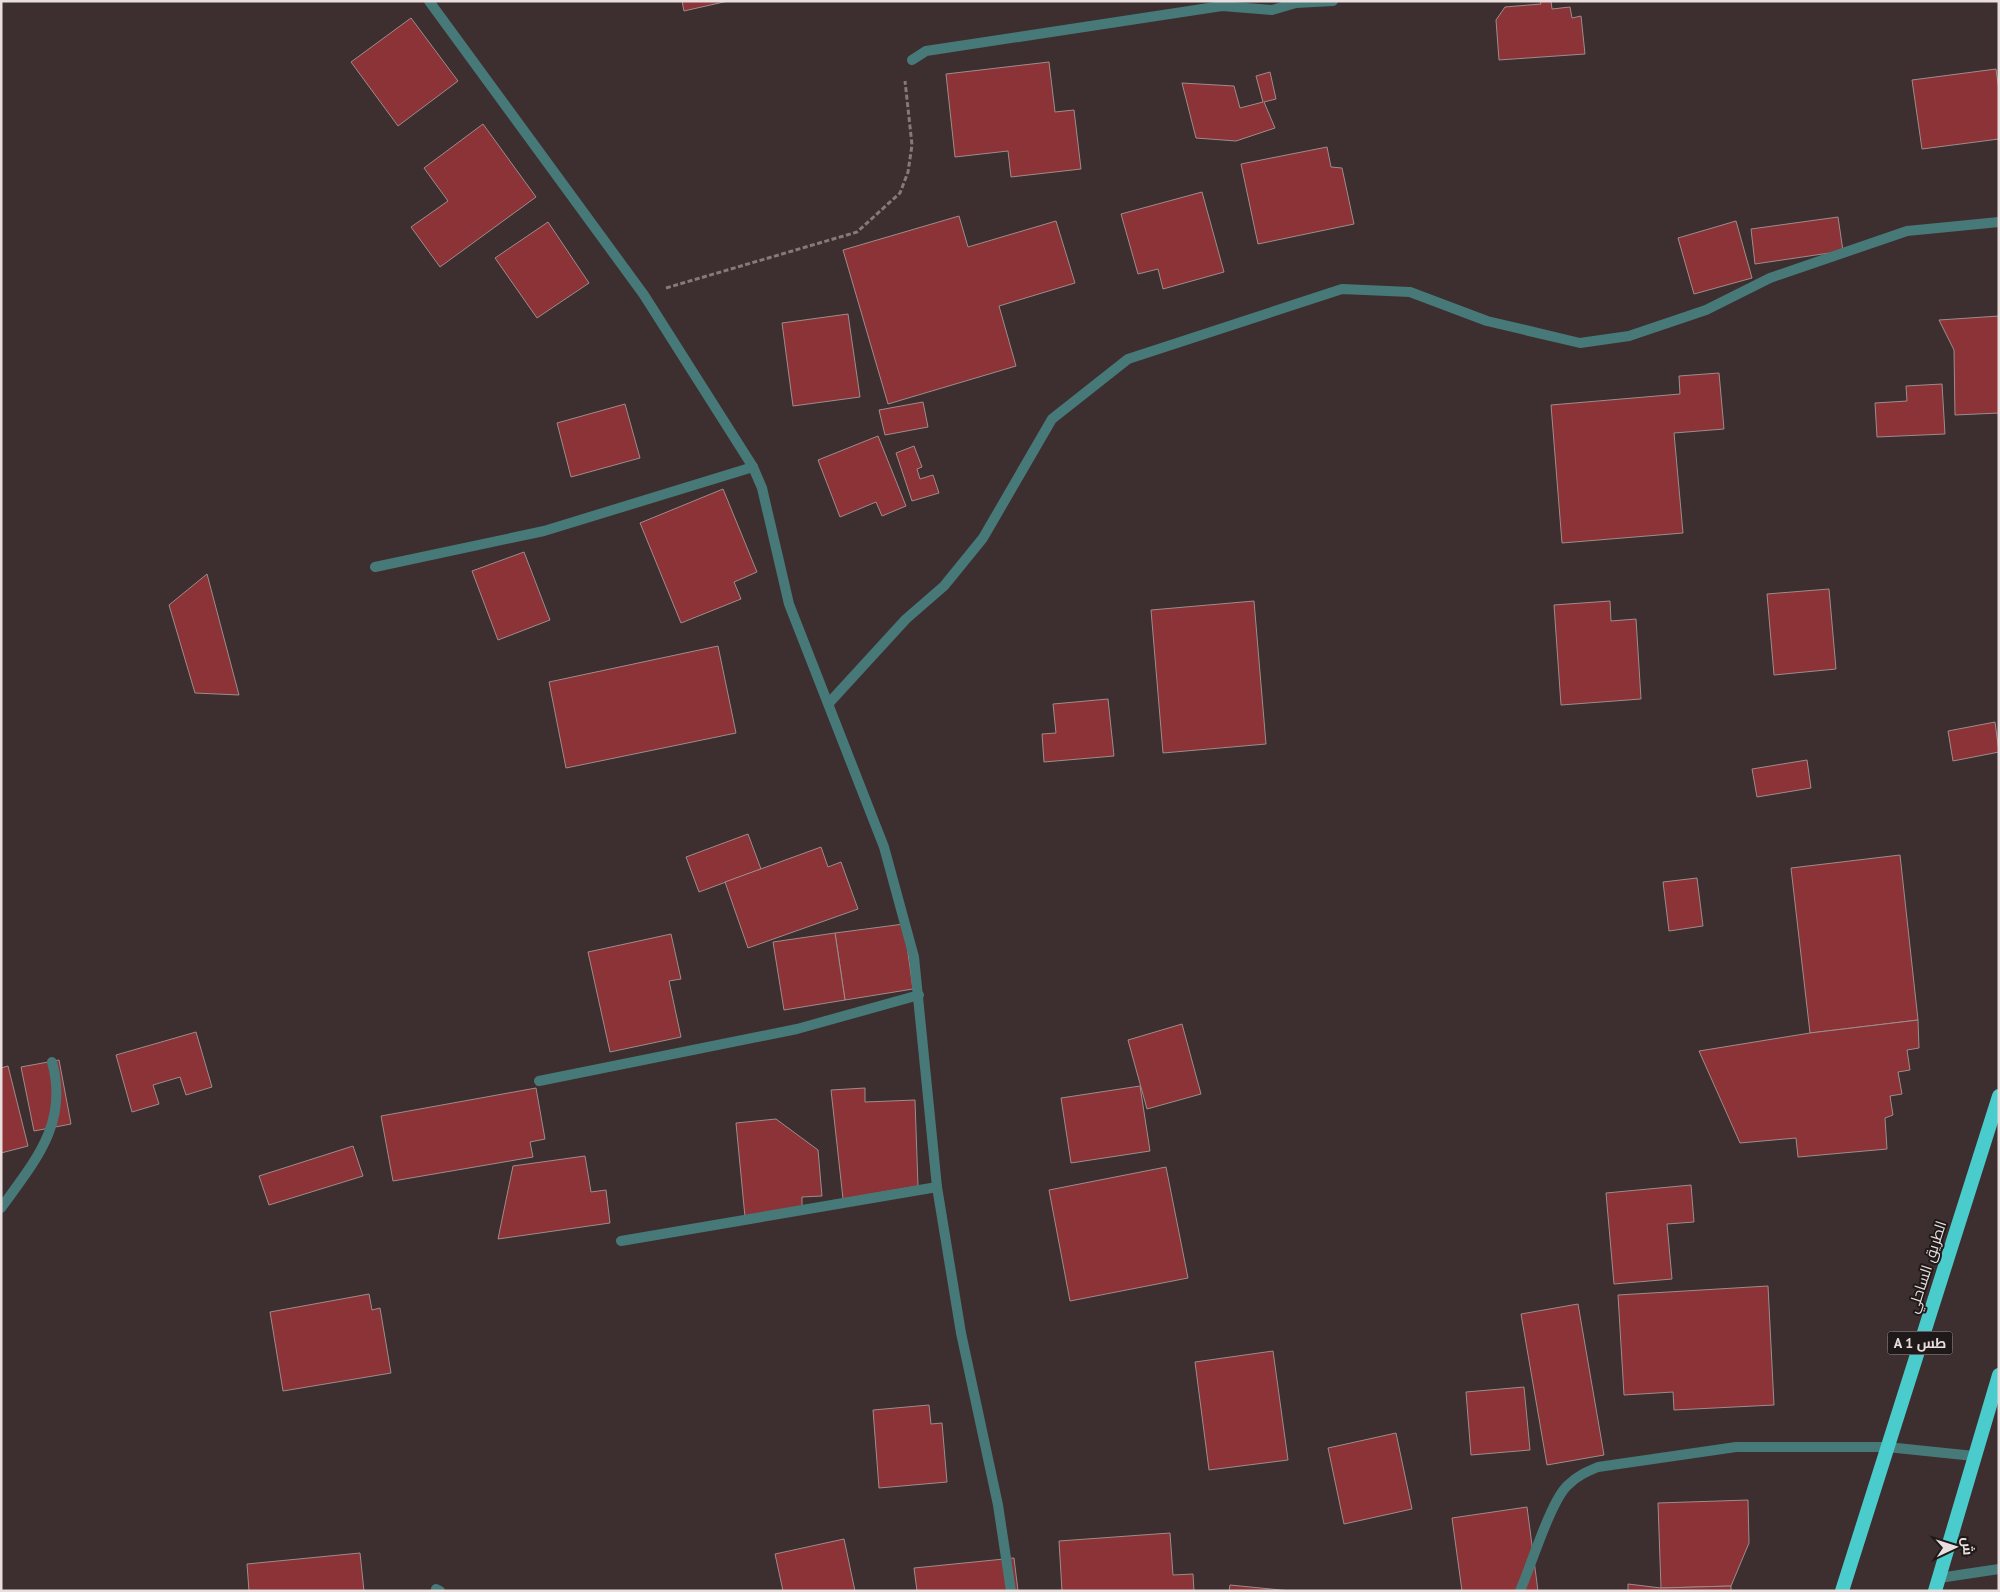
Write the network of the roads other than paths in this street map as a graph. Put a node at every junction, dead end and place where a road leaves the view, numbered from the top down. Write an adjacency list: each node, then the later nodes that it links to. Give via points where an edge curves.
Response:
1 (429, 1): 5 (street, via 644,295)
2 (1333, 1): 3 (street, via 1296,3 1272,10 1222,6 926,51)
3 (912, 60)
4 (1999, 222): 7 (street, via 1907,231 1770,278 1706,310 1629,336 1580,343 1487,321 1410,292 1342,289 1128,359 1052,419 983,538 944,586 906,619)
5 (753, 467): 6 (street, via 544,531); 7 (street, via 762,488 788,604)
6 (375, 567)
7 (828, 703): 8 (street, via 884,847 914,957)
8 (919, 995): 10 (street, via 797,1029); 12 (street)
9 (52, 1062): 13 (street, via 57,1080 57,1104 51,1126 42,1150)
10 (540, 1081)
11 (1999, 1096): 16 (highway, الطريق الساحلي / A 1 طس)
12 (937, 1187): 14 (street); 20 (street, via 961,1333 998,1505)
13 (1, 1208)
14 (621, 1241)
15 (1999, 1376): 17 (highway)
16 (1887, 1447): 17 (street); 21 (street, via 1736,1447 1598,1467 1581,1474 1566,1486 1552,1510); 22 (highway, الطريق الساحلي / A 1 طس)
17 (1974, 1456): 19 (highway)
18 (1999, 1569): 19 (street)
19 (1937, 1584)
20 (1010, 1591)
21 (1520, 1591)
22 (1842, 1591)

